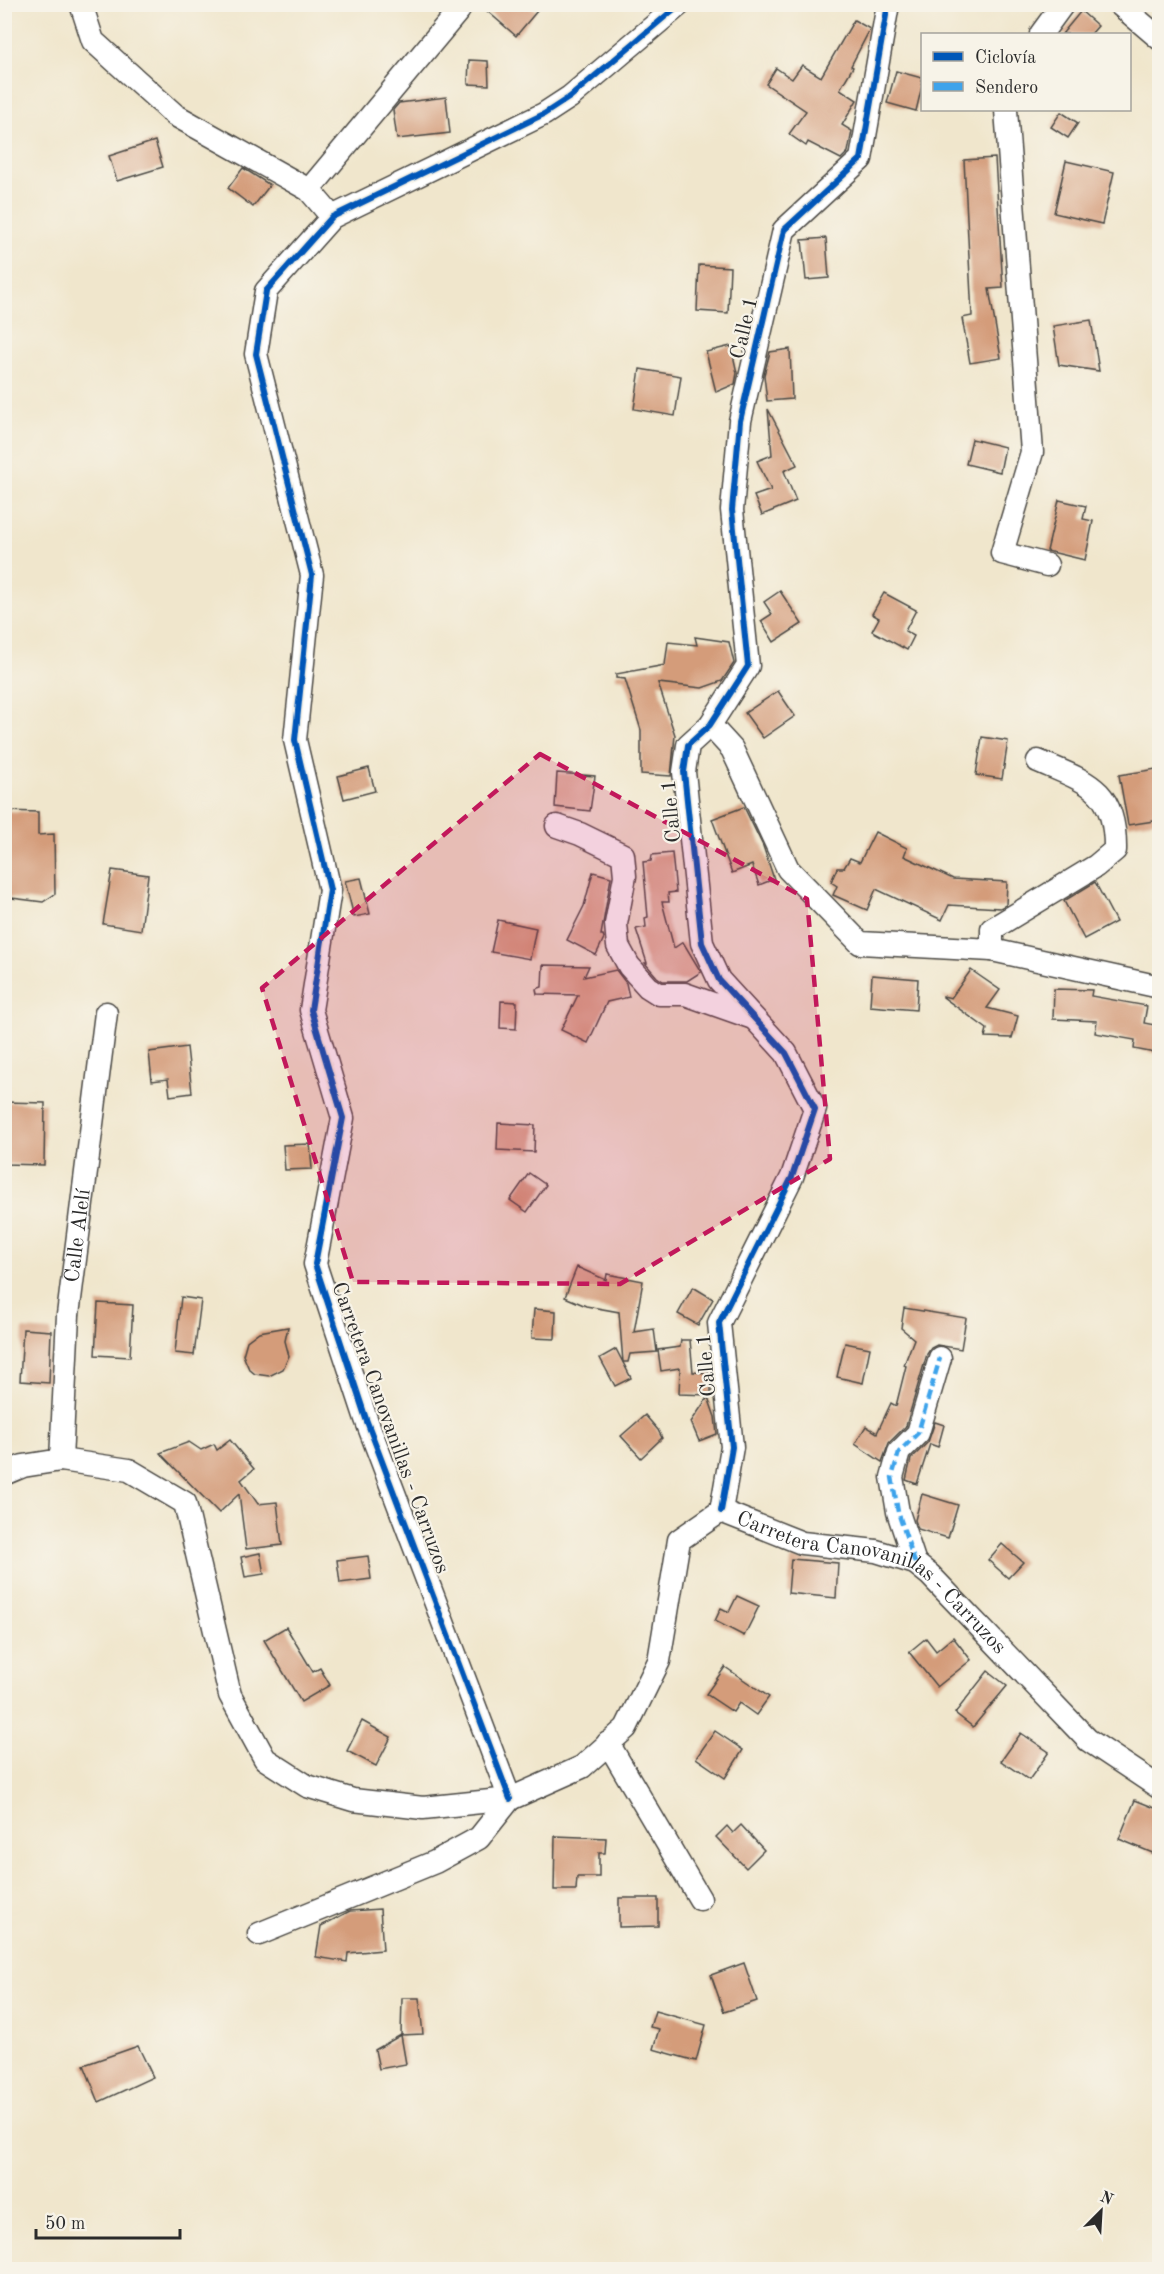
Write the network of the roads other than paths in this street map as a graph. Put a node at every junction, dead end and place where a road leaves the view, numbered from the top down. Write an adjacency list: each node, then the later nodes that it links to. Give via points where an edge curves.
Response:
1 (81, 4): 10 (street, via 93,41 175,115)
2 (680, 4): 11 (street, Carretera Canovanillas - Carruzos, via 570,97 544,114)
3 (888, 4): 13 (street, Calle 1, via 861,159 784,230 740,421 732,510 748,666)
4 (1063, 4): 7 (street)
5 (1119, 4): 8 (street)
6 (459, 10): 10 (street)
7 (1042, 33)
8 (1160, 39)
9 (1006, 111): 12 (street, via 1032,452 1002,553)
10 (309, 190): 11 (street)
11 (332, 217): 27 (street, Carretera Canovanillas - Carruzos, via 266,291 256,354 312,575 295,740 330,890 311,1010 344,1118 315,1264 366,1419)
12 (1047, 565)
13 (710, 724): 16 (street, via 732,749 788,869 860,943); 19 (street, Calle 1, via 688,745 684,772 702,944 718,980)
14 (1038, 761): 16 (street, via 1088,782 1107,804 1115,831 1115,850 1096,866 992,929)
15 (557, 826): 19 (street, via 623,855 625,876 616,924 618,946 648,987 659,994 703,999)
16 (992, 950): 17 (street)
17 (1158, 985)
18 (106, 1013): 21 (street, Calle Alelí, via 68,1315)
19 (754, 1019): 23 (street, Calle 1, via 786,1053 814,1109 792,1177 719,1323 732,1447)
20 (940, 1358): 24 (street, via 918,1433 899,1452 892,1477 898,1512)
21 (61, 1460): 22 (street); 27 (street, via 129,1470 185,1503 230,1695 265,1759 307,1786 353,1800 423,1808)
22 (4, 1473)
23 (721, 1511): 24 (street, Carretera Canovanillas - Carruzos, via 802,1543 876,1551); 25 (street, Carretera Canovanillas - Carruzos, via 679,1540 659,1661 626,1728)
24 (915, 1563): 26 (street, Carretera Canovanillas - Carruzos, via 1088,1740)
25 (608, 1743): 27 (street, Carretera Canovanillas - Carruzos, via 582,1767); 28 (street)
26 (1160, 1788)
27 (510, 1799): 29 (street, via 479,1838 435,1862)
28 (700, 1899)
29 (259, 1934)

